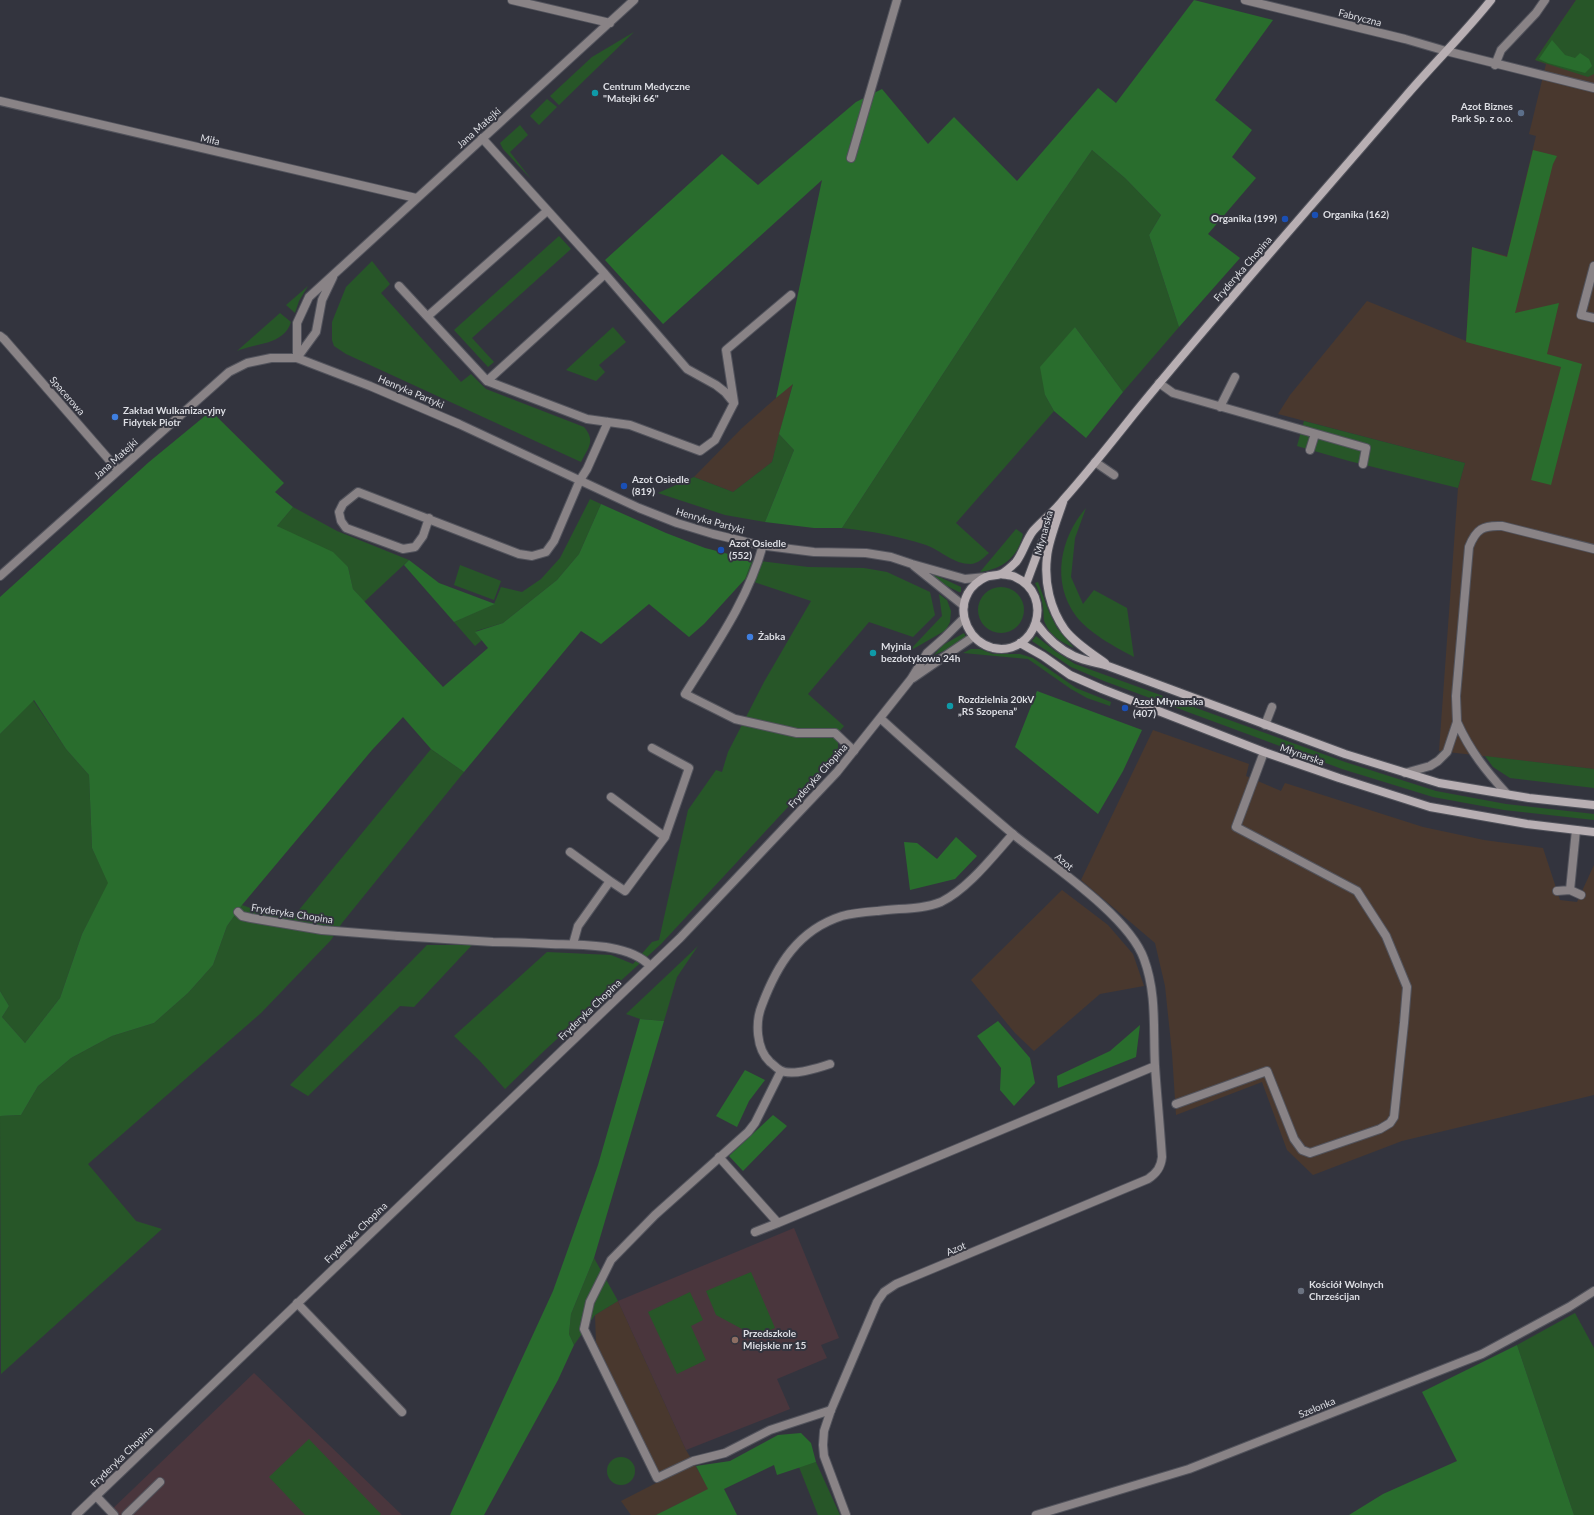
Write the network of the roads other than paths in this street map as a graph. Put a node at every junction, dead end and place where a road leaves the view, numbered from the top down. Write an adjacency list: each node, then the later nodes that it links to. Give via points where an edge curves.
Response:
1 (512, 0): 7 (street)
2 (634, 0): 7 (street, Jana Matejki)
3 (897, 0): 13 (street)
4 (1245, 0): 8 (street, Fabryczna, via 1405,39)
5 (1491, 0): 8 (main road, Fryderyka Chopina)
6 (1545, 0): 9 (street, via 1501,50)
7 (610, 23): 12 (street, Jana Matejki)
8 (1446, 52): 9 (street, Fabryczna); 27 (main road, Fryderyka Chopina)
9 (1495, 65): 10 (street, Fabryczna)
10 (1594, 88)
11 (0, 101): 14 (street, Miła)
12 (482, 138): 14 (street, Jana Matejki); 15 (street)
13 (852, 158)
14 (416, 198): 17 (street, Jana Matejki)
15 (547, 211): 18 (street); 21 (street)
16 (1594, 266): 22 (street, via 1581,314)
17 (336, 271): 24 (street, Jana Matejki, via 322,300 316,332); 24 (street, Jana Matejki, via 309,297 297,323)
18 (605, 274): 26 (street); 28 (street, via 688,369 716,385)
19 (399, 286): 21 (street)
20 (791, 295): 28 (street, via 726,350)
21 (428, 316): 26 (street)
22 (1594, 318)
23 (0, 336): 35 (street, Spacerowa)
24 (297, 358): 35 (street, Jana Matejki, via 271,358 247,363 229,372); 37 (street, Henryka Partyki, via 445,418)
25 (1235, 378): 29 (street)
26 (487, 381): 30 (street, via 587,419)
27 (1159, 383): 29 (street, via 1173,393); 33 (main road, Fryderyka Chopina)
28 (734, 403): 30 (street, via 715,440 700,451 630,425)
29 (1220, 407): 31 (street)
30 (608, 422): 37 (street)
31 (1315, 434): 32 (street); 34 (street, via 1366,448)
32 (1310, 450)
33 (1095, 462): 36 (street); 38 (main road, Fryderyka Chopina)
34 (1363, 464)
35 (118, 470): 44 (street, Jana Matejki)
36 (1114, 475)
37 (580, 480): 39 (street, via 554,542 546,552 532,556 520,554); 40 (street, Henryka Partyki, via 677,523)
38 (1063, 501): 43 (main road, Fryderyka Chopina, via 1032,533 1016,562); 46 (main road, Fryderyka Chopina, via 1039,549); 52 (main road, Młynarska, via 1047,556 1046,583 1050,601 1065,629 1077,642)
39 (429, 518): 39 (street, via 358,492 343,504 339,512 346,528 403,549 415,547 423,536)
40 (763, 545): 42 (street, Henryka Partyki, via 814,552 866,553); 59 (street, via 743,600 685,694 735,719 797,733 835,733)
41 (1594, 549): 56 (street, via 1502,526 1490,525 1480,529 1473,536 1468,554 1456,696)
42 (912, 564): 45 (street, Fryderyka Chopina, via 965,579); 47 (street)
43 (1001, 574): 45 (main road, Fryderyka Chopina); 46 (main road, via 1014,576)
44 (0, 576)
45 (986, 577): 47 (main road, Fryderyka Chopina, via 975,584 967,594)
46 (1026, 584): 49 (main road, via 1037,602)
47 (964, 606): 48 (main road)
48 (964, 618): 50 (main road); 53 (street, Fryderyka Chopina, via 927,653)
49 (1036, 623): 51 (main road, via 1030,634); 52 (main road, Młynarska, via 1054,643 1075,657)
50 (973, 637): 51 (main road, via 995,648 1008,648); 53 (street, Fryderyka Chopina)
51 (1020, 643): 60 (main road, Młynarska, via 1070,675)
52 (1108, 666): 57 (main road, Młynarska)
53 (911, 679): 55 (street, Fryderyka Chopina)
54 (1272, 707): 57 (street)
55 (880, 718): 59 (street, Fryderyka Chopina); 67 (street, Azot)
56 (1457, 722): 61 (street, via 1447,752 1438,761); 62 (street, via 1478,760)
57 (1265, 724): 61 (main road, Młynarska, via 1344,754)
58 (652, 748): 68 (street, via 689,768)
59 (854, 751): 76 (street, Fryderyka Chopina, via 680,938)
60 (1264, 752): 65 (main road, Młynarska, via 1430,807); 80 (street, via 1236,827 1357,891 1386,936 1407,987 1394,1117 1380,1130 1310,1153 1302,1150 1294,1139 1267,1071)
61 (1405, 773): 62 (main road, Młynarska, via 1439,783)
62 (1507, 794): 64 (main road, Młynarska)
63 (611, 797): 68 (street)
64 (1594, 805)
65 (1576, 830): 66 (main road, Młynarska); 71 (street)
66 (1594, 832)
67 (1014, 834): 78 (street, Azot, via 1088,894 1122,924 1134,939 1144,957 1150,977 1154,1004); 79 (street, via 959,891 940,902 920,908 842,916 811,931 792,949 769,985 759,1012 758,1040 767,1059)
68 (666, 837): 70 (street, via 625,891)
69 (570, 852): 70 (street)
70 (610, 881): 75 (street, via 578,926)
71 (1570, 890): 72 (street); 73 (street)
72 (1557, 891)
73 (1581, 895)
74 (238, 912): 75 (street, Fryderyka Chopina, via 251,918 322,930 475,941)
75 (573, 944): 76 (street, Fryderyka Chopina, via 626,952)
76 (650, 966): 85 (street, Fryderyka Chopina)
77 (830, 1064): 79 (street, via 802,1072)
78 (1155, 1066): 82 (street); 86 (street, Azot, via 1162,1156 1154,1175 884,1292 877,1302)
79 (781, 1071): 81 (street, via 755,1123)
80 (1176, 1104)
81 (719, 1157): 82 (street); 86 (street, via 611,1260 590,1302 584,1329 657,1478 693,1461 725,1453 770,1430)
82 (778, 1223): 83 (street)
83 (755, 1232)
84 (1594, 1291): 94 (street, Szelonka, via 1482,1354 1189,1469)
85 (297, 1303): 87 (street); 89 (street, Fryderyka Chopina)
86 (831, 1410): 93 (street, Azot, via 822,1445)
87 (402, 1412)
88 (160, 1482): 92 (street)
89 (96, 1496): 90 (street, Fryderyka Chopina); 91 (street)
90 (76, 1515)
91 (114, 1515)
92 (126, 1515)
93 (846, 1515)
94 (1036, 1515)

